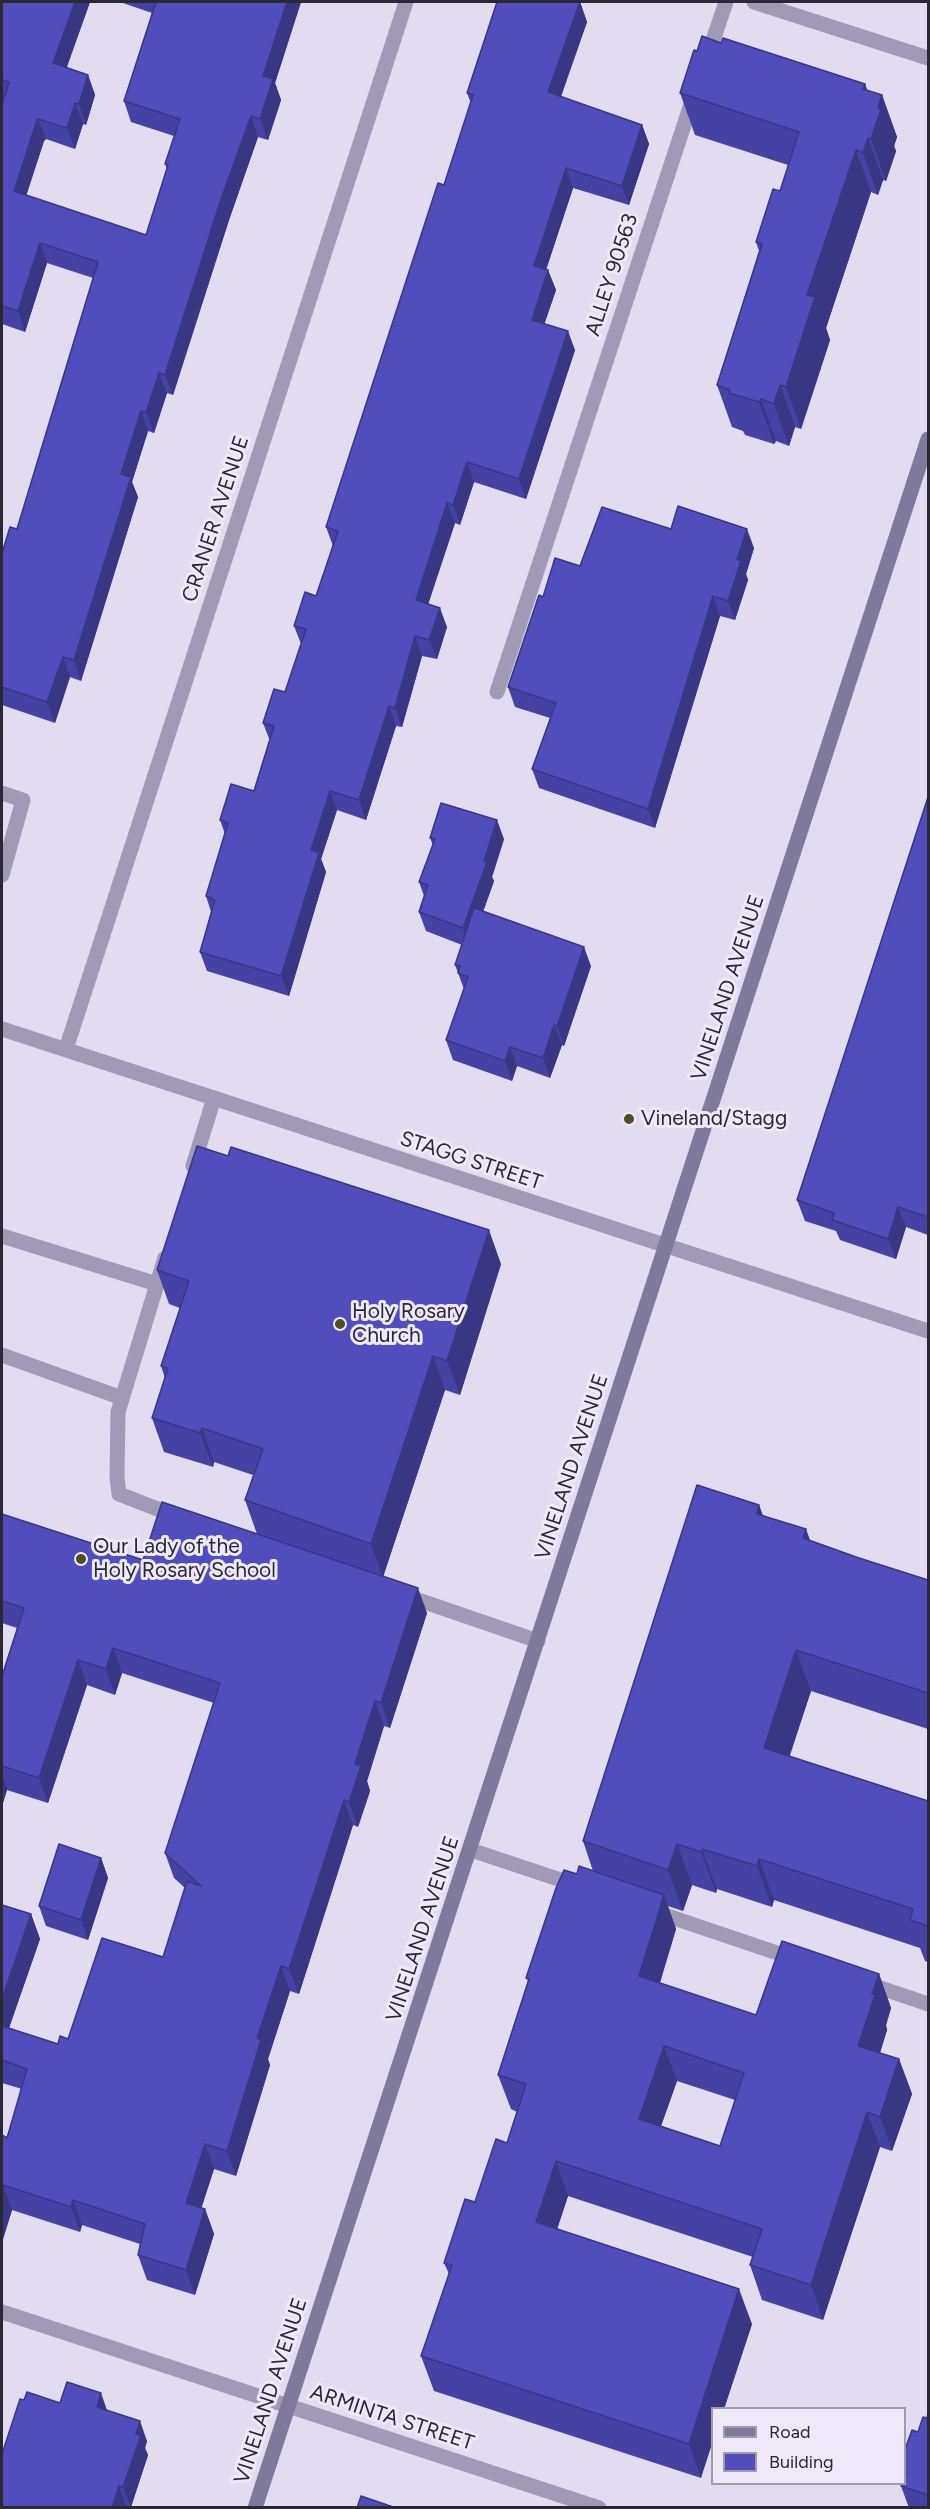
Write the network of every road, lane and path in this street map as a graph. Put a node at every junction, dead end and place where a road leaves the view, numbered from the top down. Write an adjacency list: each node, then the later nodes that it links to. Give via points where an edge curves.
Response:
1 (406, 2): 10 (street, CRANER AVENUE)
2 (726, 2): 6 (street, ALLEY 90563)
3 (754, 2): 4 (street)
4 (928, 58)
5 (928, 440): 15 (main road, VINELAND AVENUE)
6 (497, 692)
7 (2, 793): 8 (street, via 23,800)
8 (2, 875)
9 (2, 1029): 10 (street, STAGG STREET)
10 (66, 1049): 11 (street, STAGG STREET)
11 (214, 1098): 12 (street); 15 (street, STAGG STREET)
12 (189, 1181)
13 (2, 1236): 16 (street)
14 (171, 1238): 16 (street)
15 (666, 1246): 17 (street, STAGG STREET); 22 (main road, VINELAND AVENUE)
16 (157, 1284): 19 (street)
17 (928, 1331)
18 (2, 1355): 19 (street)
19 (122, 1398): 20 (street, via 118,1412 120,1494)
20 (198, 1524)
21 (390, 1590): 22 (street)
22 (538, 1641): 23 (main road, VINELAND AVENUE)
23 (471, 1850): 24 (street); 30 (main road, VINELAND AVENUE)
24 (595, 1892)
25 (640, 1907): 26 (street)
26 (806, 1963)
27 (851, 1978): 28 (street)
28 (928, 2004)
29 (2, 2313): 30 (street, ARMINTA STREET)
30 (288, 2406): 31 (main road, VINELAND AVENUE); 32 (street, ARMINTA STREET)
31 (255, 2508)
32 (599, 2508)

